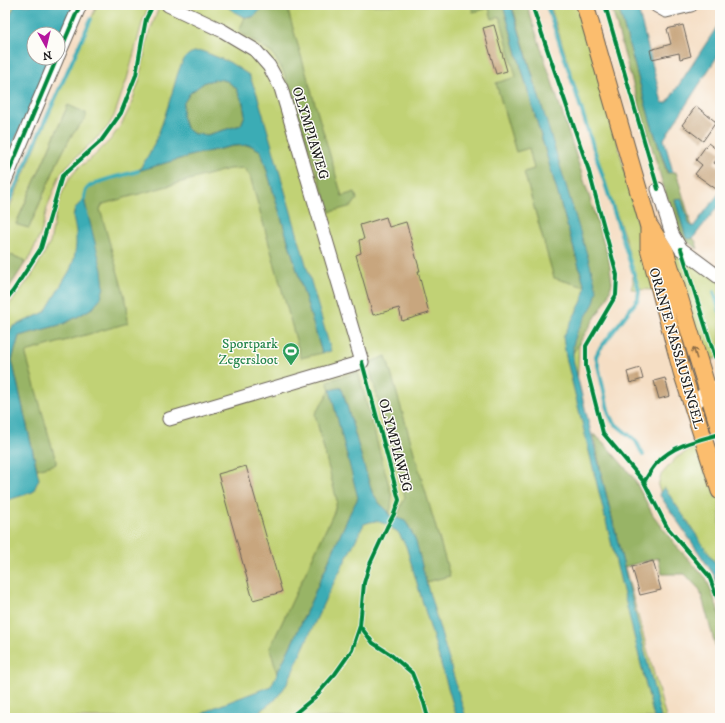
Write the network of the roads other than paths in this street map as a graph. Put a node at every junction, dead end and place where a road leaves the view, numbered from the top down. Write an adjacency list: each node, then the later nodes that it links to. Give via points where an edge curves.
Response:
1 (80, 5): 6 (street)
2 (168, 5): 15 (street, OLYMPIAWEG, via 223,31 255,50 269,66 281,88 362,362)
3 (585, 5): 10 (main road, ORANJE NASSAUSINGEL)
4 (657, 5): 5 (street, via 666,11)
5 (691, 5)
6 (66, 38)
7 (54, 66): 8 (street)
8 (5, 181)
9 (658, 189): 11 (street, via 672,234 681,249)
10 (649, 227): 12 (main road, ORANJE NASSAUSINGEL, one-way to 10, via 664,252); 14 (main road, ORANJE NASSAUSINGEL, via 649,248)
11 (720, 278)
12 (714, 388): 13 (main road, ORANJE NASSAUSINGEL); 14 (street)
13 (716, 406): 14 (street); 16 (main road, ORANJE NASSAUSINGEL)
14 (692, 407): 17 (main road, ORANJE NASSAUSINGEL)
15 (169, 419)
16 (720, 430)
17 (720, 491)

